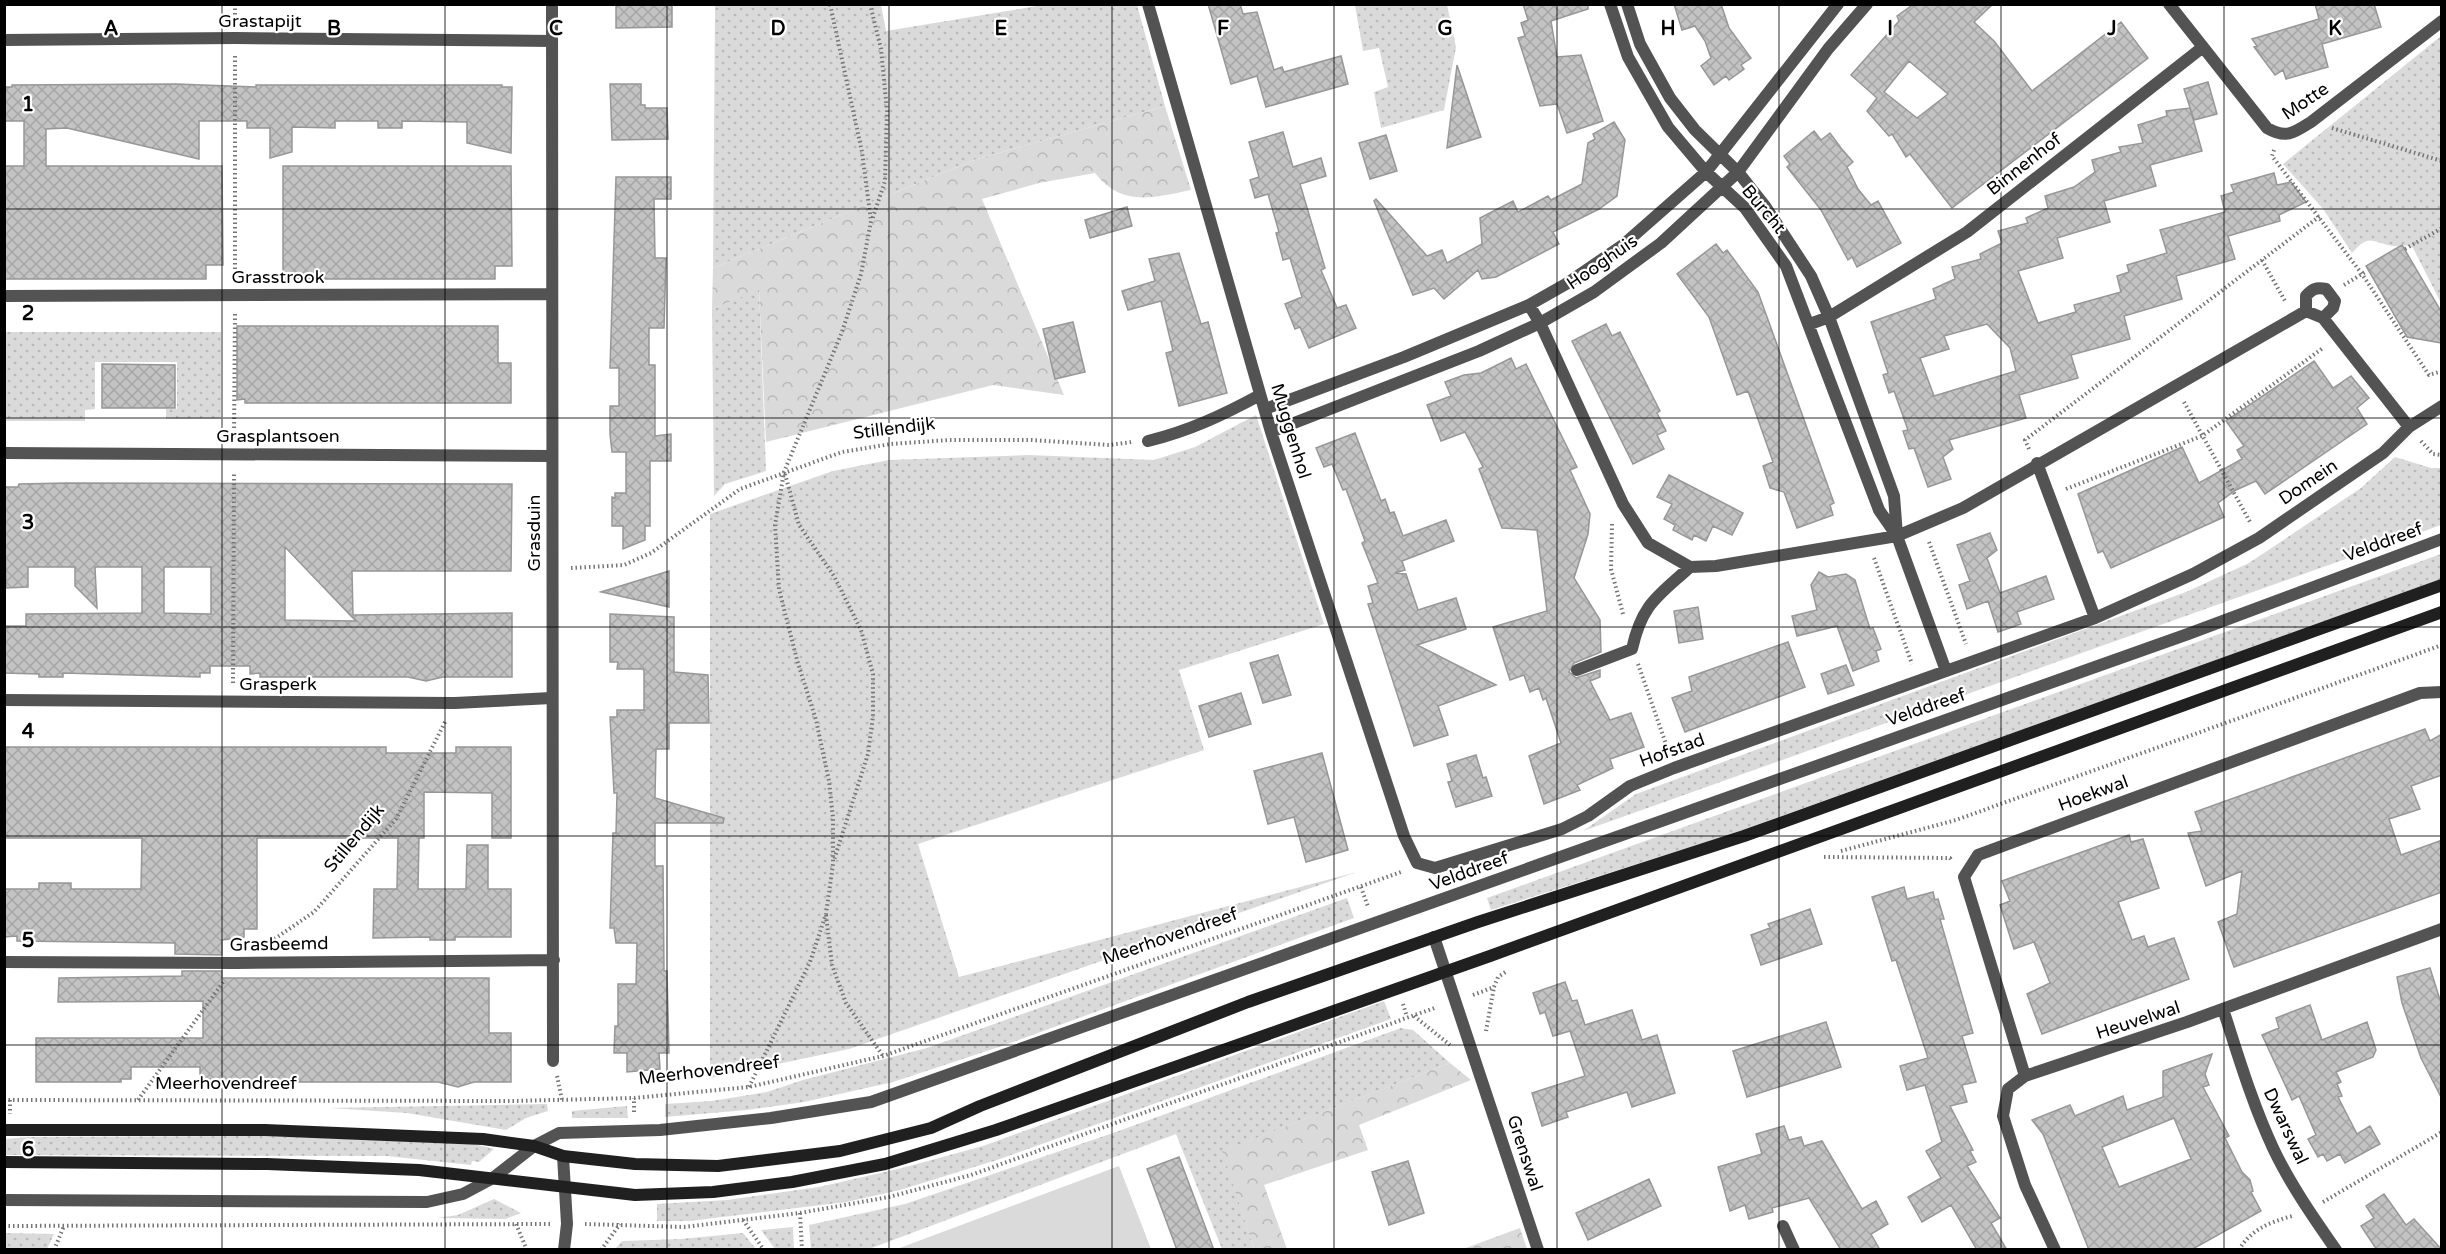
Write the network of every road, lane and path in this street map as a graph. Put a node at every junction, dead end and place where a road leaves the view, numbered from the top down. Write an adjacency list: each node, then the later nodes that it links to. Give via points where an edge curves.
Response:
1 (236, 4): 12 (path)
2 (552, 4): 14 (street, Grasduin)
3 (830, 4): 24 (path, via 862,152)
4 (870, 4): 24 (path, via 881,49 887,111 885,182)
5 (1148, 4): 43 (street, Muggenhol)
6 (1610, 4): 20 (street, Burcht, via 1628,57 1668,127)
7 (1627, 4): 18 (street, Burcht, via 1640,44 1671,98)
8 (1838, 4): 18 (street, Hooghuis)
9 (1867, 4): 21 (street, Hooghuis, via 1828,49)
10 (2169, 4): 15 (street)
11 (2442, 21): 16 (street, Motte)
12 (236, 38): 13 (street, Grastapijt); 14 (street, Grastapijt); 31 (path)
13 (4, 40)
14 (552, 41): 29 (street, Grasduin)
15 (2203, 47): 17 (street, Motte, via 2267,128); 35 (street, Binnenhof, via 1967,232)
16 (2311, 122): 17 (street, Motte, via 2289,136); 19 (path)
17 (2278, 135): 23 (path, via 2272,156)
18 (1719, 156): 20 (street, Hooghuis); 21 (street, Burcht)
19 (2442, 161)
20 (1706, 172): 22 (street, Burcht); 33 (street, Hooghuis, via 1623,245)
21 (1738, 172): 22 (street, Hooghuis); 35 (street, Burcht, via 1811,276)
22 (1722, 188): 38 (street, Hooghuis, via 1661,243 1594,292); 39 (street, Burcht, via 1744,208 1786,266)
23 (2320, 216): 27 (path); 28 (path)
24 (872, 221): 55 (path, via 861,274 842,332)
25 (2442, 228): 26 (path)
26 (2405, 249)
27 (2262, 260): 36 (path); 54 (path, via 2025,440)
28 (2364, 272): 30 (path); 41 (path, via 2429,375)
29 (552, 294): 31 (street, Grasstrook); 53 (street, Grasduin)
30 (2332, 294): 34 (street, via 2318,287 2311,290 2306,296); 37 (street, via 2333,308)
31 (236, 295): 32 (street, Grasstrook); 51 (path)
32 (4, 296)
33 (1529, 305): 38 (street); 45 (street, Hooghuis)
34 (2306, 311): 36 (street); 37 (street)
35 (1829, 317): 39 (street, Binnenhof); 59 (street, Burcht, via 1894,496)
36 (2294, 317): 42 (street)
37 (2323, 318): 40 (street)
38 (1540, 323): 47 (street, Hooghuis, via 1479,351); 63 (street, via 1623,504 1648,543)
39 (1810, 324): 59 (street, Burcht, via 1879,510)
40 (2338, 337): 46 (street); 48 (path)
41 (2442, 371)
42 (2175, 386): 48 (path); 54 (street)
43 (1260, 395): 45 (street, Muggenhol); 49 (street, via 1214,421)
44 (2442, 406): 46 (street, Domein)
45 (1264, 409): 47 (street, Muggenhol)
46 (2409, 427): 52 (path, via 2428,450); 60 (street, Domein, via 2383,453)
47 (1271, 432): 81 (street, Muggenhol, via 1404,836)
48 (2202, 436): 56 (path); 60 (path)
49 (1148, 441): 55 (path, Stillendijk, via 1109,445 1020,440 891,444 842,452)
50 (4, 453): 51 (street, Grasplantsoen)
51 (234, 454): 53 (street, Grasplantsoen); 78 (path)
52 (2442, 455)
53 (551, 456): 64 (street, Grasduin)
54 (2037, 463): 56 (street); 58 (street, via 1963,508)
55 (784, 472): 64 (path, Stillendijk, via 740,489 651,553 633,561 605,568); 82 (path, via 775,525 779,589 829,780); 82 (path, via 799,525 834,576 861,630 873,674 868,754)
56 (2049, 495): 68 (street)
57 (1612, 516): 67 (path, via 1611,569)
58 (1923, 525): 59 (street); 71 (path)
59 (1897, 537): 62 (street); 73 (street, Burcht)
60 (2259, 538): 68 (street, Domein, via 2193,574)
61 (2442, 539): 106 (street, Velddreef, via 2188,634 872,1102 660,1130 559,1133)
62 (1868, 541): 63 (street); 74 (path)
63 (1690, 567): 70 (street, via 1647,606)
64 (553, 568): 76 (street, Grasduin)
65 (2442, 585): 86 (main road, via 1744,837)
66 (2442, 612): 91 (main road)
67 (1623, 615)
68 (2095, 618): 71 (street, Domein)
69 (2442, 645): 83 (path, via 1956,820 1820,857 1950,858)
70 (1632, 649): 72 (street); 80 (path)
71 (1972, 662): 73 (street, Domein)
72 (1577, 670)
73 (1946, 671): 74 (street, Hofstad)
74 (1919, 681): 80 (street, Hofstad)
75 (2442, 692): 83 (street, Hoekwal, via 2420,693 1978,855)
76 (551, 698): 79 (street, Grasperk); 87 (street, Grasduin)
77 (4, 700): 78 (street, Grasperk)
78 (233, 702): 79 (street, Grasperk)
79 (455, 703): 89 (path, Stillendijk, via 396,819 314,912)
80 (1674, 768): 81 (street, Hofstad, via 1630,786 1562,829 1435,868)
81 (1417, 863): 97 (path, Meerhovendreef, via 1395,875)
82 (833, 864): 84 (path)
83 (1964, 877): 100 (street)
84 (826, 914): 97 (path, via 832,965 846,1003); 101 (path, via 810,962)
85 (2442, 929): 94 (street, Heuvelwal)
86 (1434, 937): 91 (street, Grenswal); 107 (main road, via 1248,1002 931,1128 882,1141 840,1151 718,1166 635,1164)
87 (554, 960): 89 (street, Grasbeemd); 98 (street, Grasduin)
88 (4, 962): 89 (street, Grasbeemd)
89 (238, 963): 103 (path, Stillendijk)
90 (1510, 969): 92 (path, via 1498,977)
91 (1446, 971): 93 (street, Grenswal); 110 (main road, via 996,1130 885,1164 713,1192 635,1195)
92 (1494, 987): 93 (path); 96 (path)
93 (1456, 1001): 95 (path); 99 (street, Grenswal)
94 (2223, 1009): 100 (street, Heuvelwal); 112 (street, Dwarswal, via 2273,1148)
95 (1414, 1015): 99 (path); 113 (path, via 971,1174 889,1197)
96 (1485, 1035)
97 (884, 1056): 101 (path, Meerhovendreef)
98 (554, 1061)
99 (1478, 1068): 127 (street, Grenswal)
100 (2025, 1076): 129 (street, via 2008,1089 2003,1116 2025,1185)
101 (749, 1087): 103 (path, Meerhovendreef, via 634,1098)
102 (4, 1100): 103 (path, Meerhovendreef)
103 (138, 1100)
104 (4, 1130): 106 (main road, via 265,1130 483,1138)
105 (2442, 1132): 112 (path)
106 (534, 1146): 107 (main road); 109 (street)
107 (563, 1156): 110 (street)
108 (4, 1162): 109 (main road, via 267,1164 419,1170)
109 (493, 1178): 110 (main road); 111 (street, via 464,1194 427,1202)
110 (567, 1188): 116 (street)
111 (4, 1200)
112 (2308, 1211): 130 (path, via 2272,1221 2245,1238); 131 (street, Dwarswal)
113 (800, 1213): 114 (path); 126 (path)
114 (742, 1220): 117 (path, via 684,1227); 125 (path)
115 (516, 1224): 116 (path); 119 (path); 122 (path)
116 (567, 1224): 117 (path); 123 (street)
117 (621, 1224): 124 (path)
118 (4, 1226): 119 (path)
119 (64, 1226): 121 (path)
120 (1783, 1226): 128 (street)
121 (54, 1250)
122 (527, 1250)
123 (564, 1250)
124 (602, 1250)
125 (764, 1250)
126 (802, 1250)
127 (1538, 1250)
128 (1794, 1250)
129 (2055, 1250)
130 (2239, 1250)
131 (2336, 1250)

